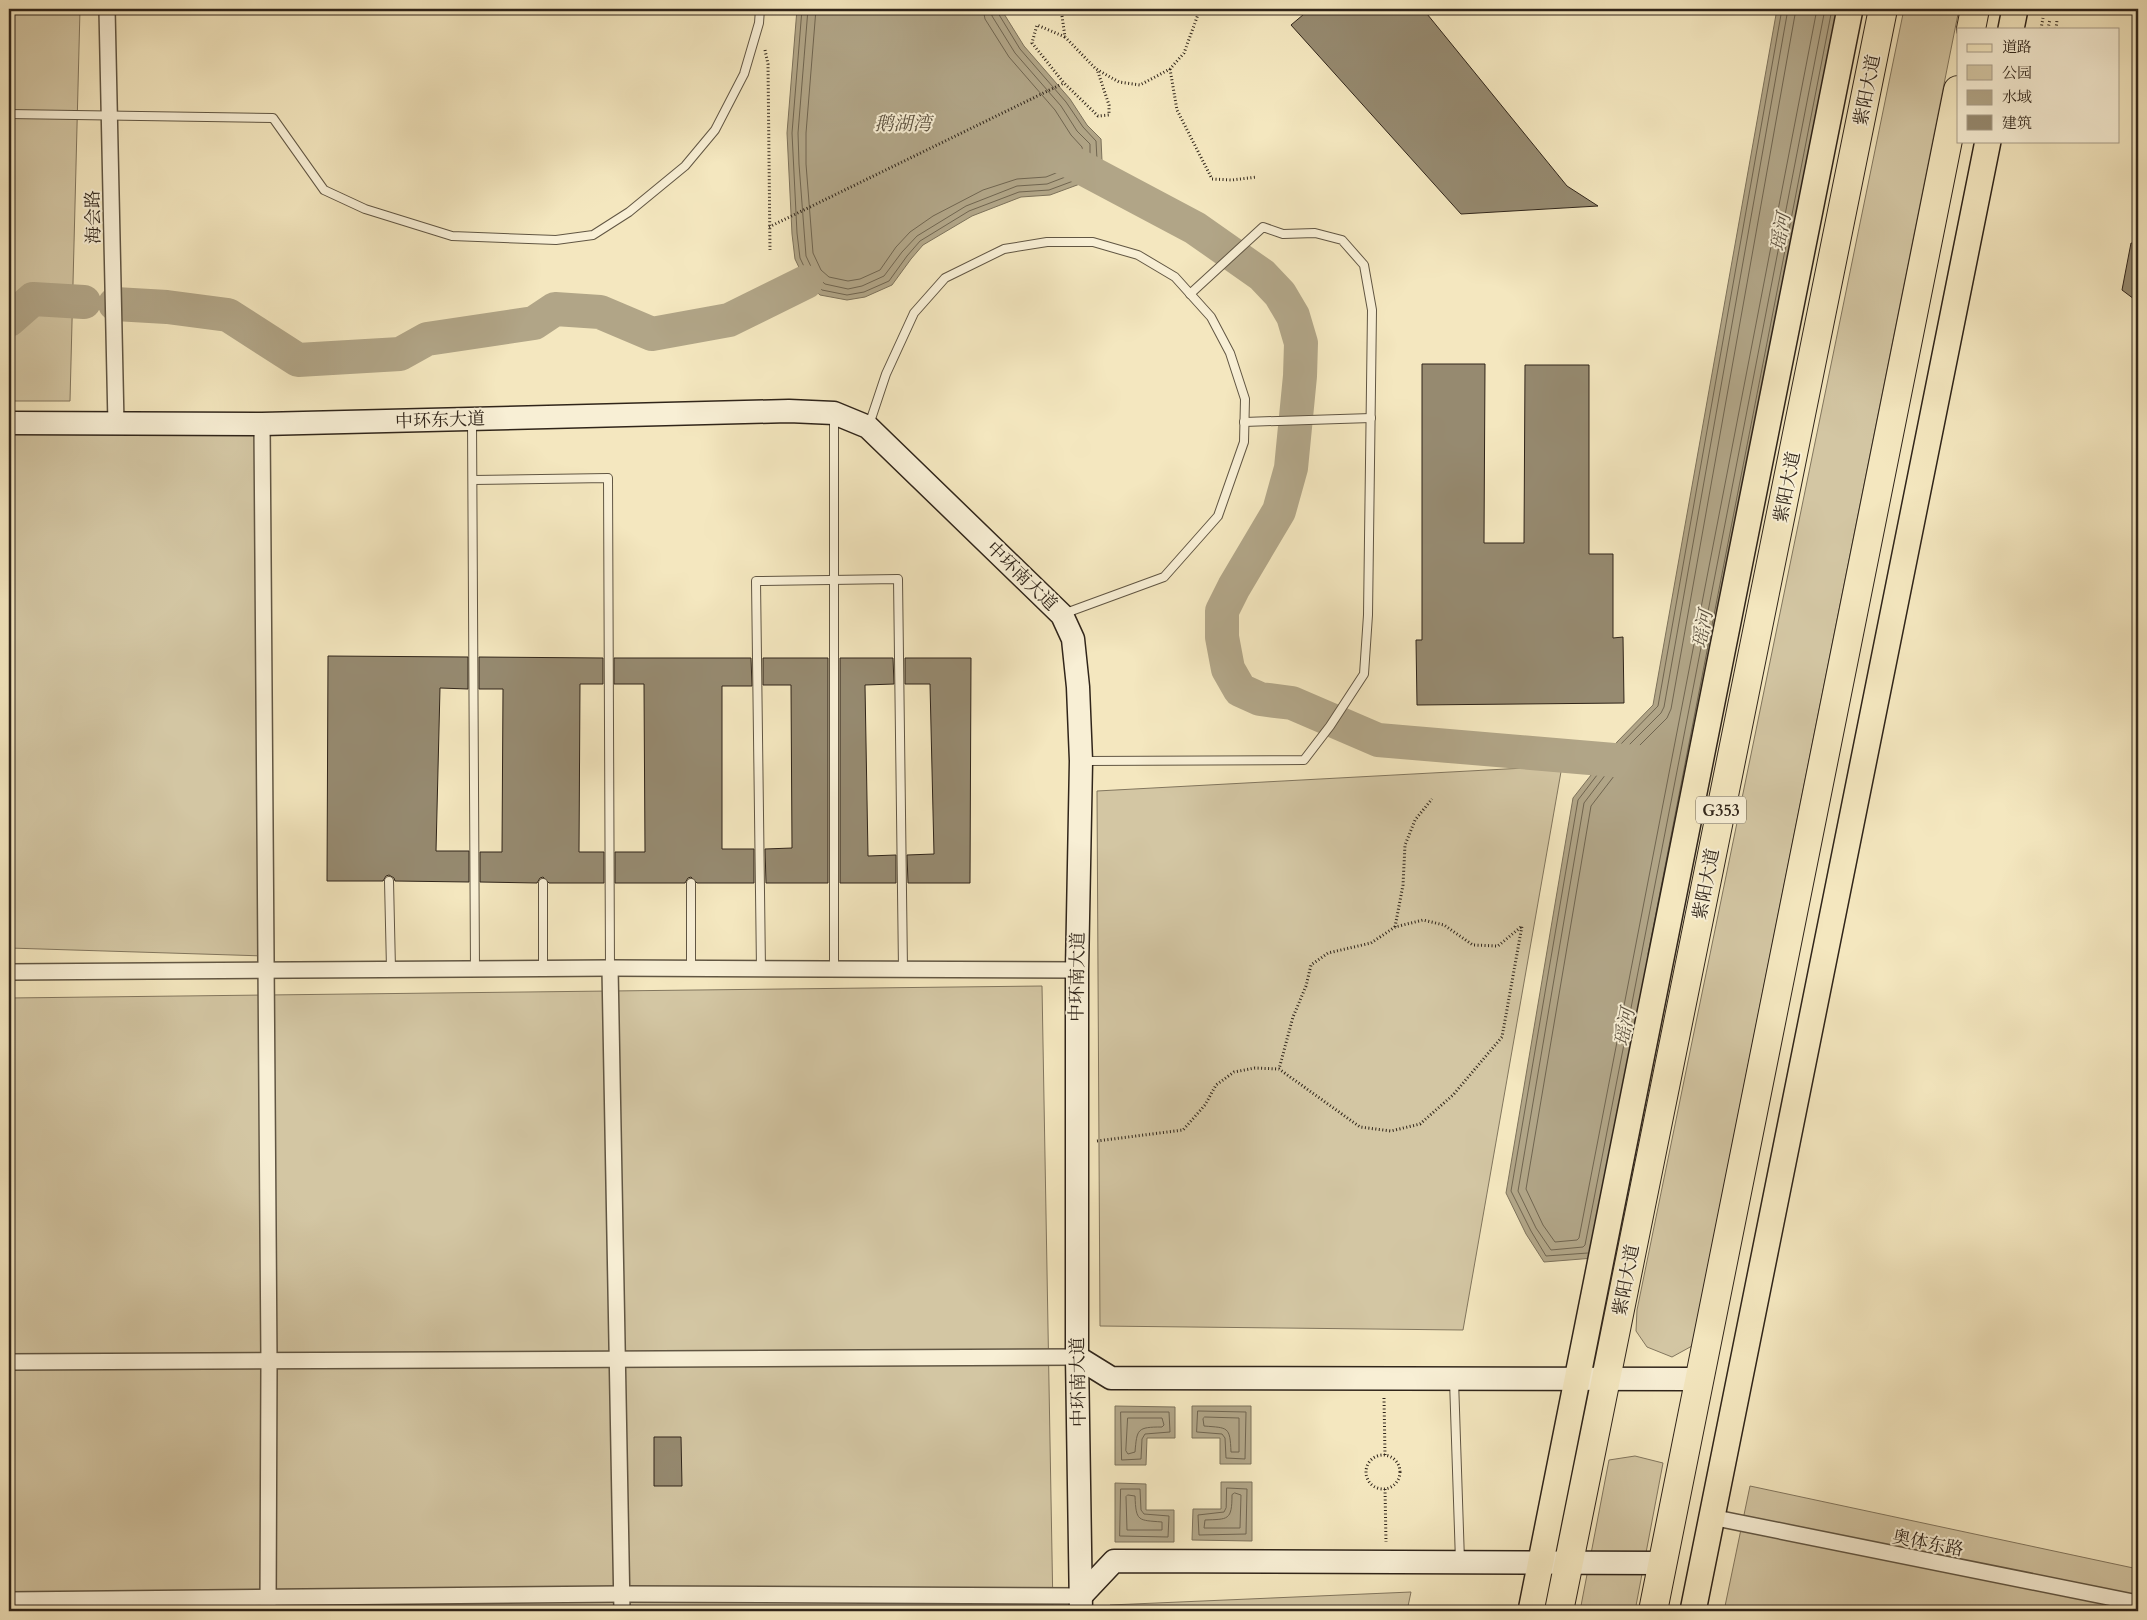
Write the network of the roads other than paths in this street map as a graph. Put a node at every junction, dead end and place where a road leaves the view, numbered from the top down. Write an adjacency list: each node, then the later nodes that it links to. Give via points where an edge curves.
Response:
1 (107, 9): 11 (street, 海会路)
2 (760, 9): 11 (lane, via 760,23 744,74 716,130 686,166 629,212 593,234 556,240 452,236 365,209 324,190 273,118)
3 (1850, 9): 45 (main road)
4 (1883, 9): 46 (highway, 紫阳大道 / G353)
5 (1974, 9): 7 (highway)
6 (2015, 9): 8 (main road)
7 (1970, 28)
8 (2011, 28)
9 (1957, 95): 47 (highway)
10 (9, 114): 11 (lane)
11 (110, 116): 19 (street, 海会路)
12 (1988, 142): 48 (main road)
13 (1190, 294): 15 (lane, via 1263,227 1283,234 1315,233 1342,240 1364,265 1372,310); 17 (lane, via 1211,317 1230,352 1245,399); 21 (lane, via 1175,277 1138,254 1093,242 1047,242 1004,250 945,278 914,313 886,374)
14 (834, 413): 16 (street, 中环东大道, via 789,411); 21 (street, 中环东大道); 23 (lane)
15 (1371, 418): 17 (lane); 25 (lane, via 1364,674 1304,760)
16 (472, 419): 20 (street, 中环东大道); 22 (lane)
17 (1244, 422): 24 (lane, via 1244,442 1218,516 1164,577)
18 (9, 423): 19 (street, 中环东大道)
19 (116, 424): 20 (street, 中环东大道)
20 (262, 424): 32 (street)
21 (868, 427): 24 (street, 中环南大道)
22 (473, 480): 29 (lane); 31 (lane, via 608,478)
23 (834, 580): 35 (lane, via 756,581); 36 (lane); 37 (lane, via 898,579)
24 (1062, 615): 25 (street, 中环南大道, via 1073,639)
25 (1081, 761): 38 (street, 中环南大道)
26 (389, 881): 33 (lane)
27 (543, 882): 30 (lane)
28 (691, 883): 34 (lane)
29 (475, 968): 30 (street); 33 (street)
30 (543, 968): 31 (street)
31 (610, 968): 34 (street); 41 (street)
32 (265, 969): 33 (street); 39 (street); 43 (street)
33 (391, 969)
34 (691, 969): 35 (street)
35 (762, 969): 36 (street)
36 (834, 969): 37 (street)
37 (903, 970): 38 (street)
38 (1077, 970): 40 (street, 中环南大道)
39 (9, 972)
40 (1077, 1357): 41 (street); 44 (street, via 1111,1378); 56 (street, 中环南大道)
41 (618, 1358): 43 (street); 53 (street)
42 (9, 1362): 43 (street)
43 (269, 1362): 57 (street)
44 (1454, 1379): 45 (street); 49 (lane)
45 (1577, 1379): 46 (street); 50 (main road)
46 (1606, 1379): 47 (street); 51 (highway, 紫阳大道 / G353)
47 (1700, 1379): 52 (highway)
48 (1711, 1517): 55 (street, 奥体东路); 62 (main road)
49 (1460, 1563): 50 (street); 56 (street, via 1114,1562)
50 (1541, 1563): 51 (street); 59 (main road)
51 (1569, 1563): 52 (street); 60 (highway, 紫阳大道 / G353)
52 (1663, 1564): 61 (highway)
53 (622, 1594): 56 (street); 57 (street); 58 (street)
54 (9, 1600): 57 (street)
55 (2138, 1603)
56 (1081, 1604)
57 (268, 1605)
58 (622, 1611)
59 (1531, 1611)
60 (1559, 1611)
61 (1653, 1611)
62 (1692, 1611)

